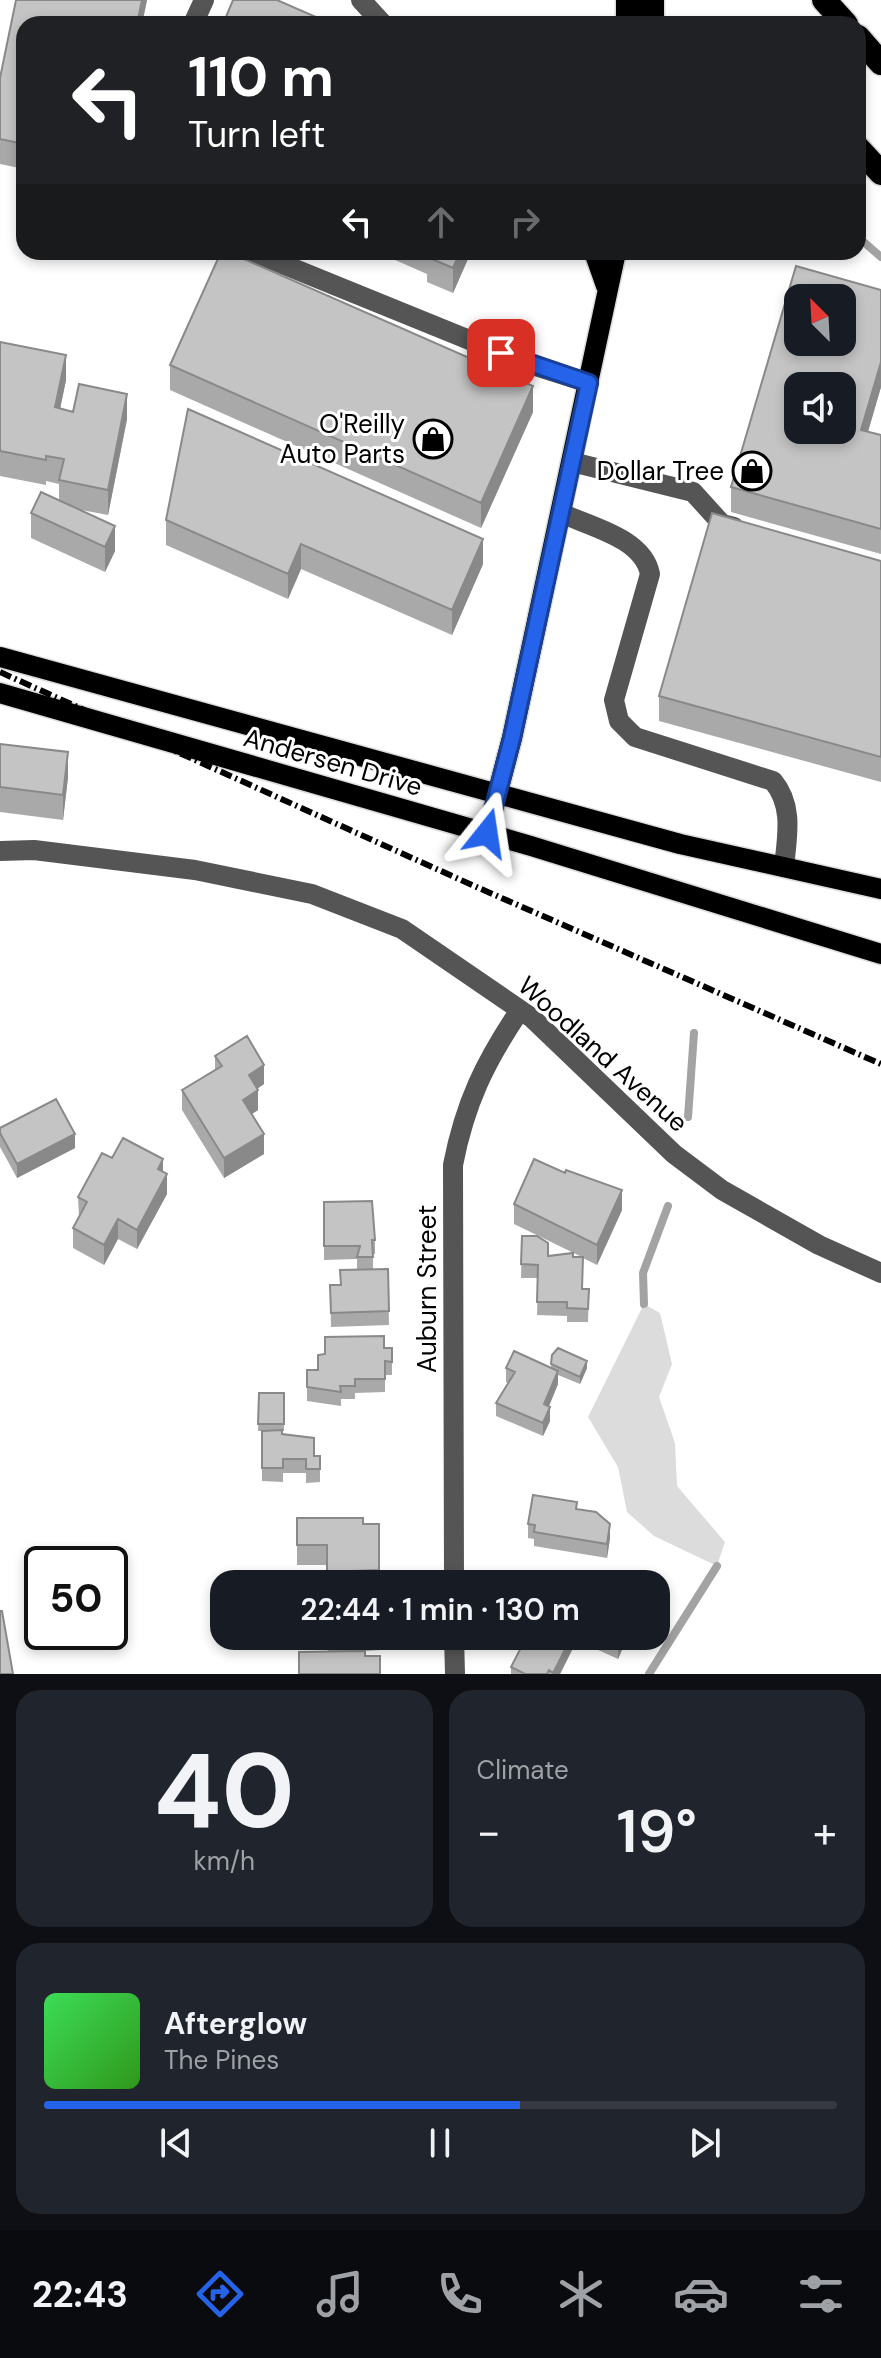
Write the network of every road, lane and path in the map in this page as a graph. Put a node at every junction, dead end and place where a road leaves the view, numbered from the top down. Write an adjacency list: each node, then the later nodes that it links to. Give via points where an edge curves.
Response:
1 (361, 0): 3 (street)
2 (824, 0): 4 (highway)
3 (376, 16)
4 (839, 16)
5 (866, 46): 6 (highway)
6 (881, 63)
7 (866, 157): 8 (highway)
8 (881, 173)
9 (273, 260): 13 (street, via 526,363)
10 (597, 260): 12 (main road)
11 (614, 260): 12 (main road)
12 (607, 290): 13 (main road)
13 (589, 383): 14 (main road)
14 (572, 462): 15 (main road); 16 (street, via 693,492 722,524)
15 (561, 513): 19 (main road); 22 (street, via 647,558 650,574 614,700 619,721 635,737 773,781 783,793 789,817)
16 (751, 532)
17 (0, 657): 19 (main road, Andersen Drive)
18 (0, 693): 20 (main road, Andersen Drive)
19 (498, 793): 20 (main road); 22 (main road, Andersen Drive)
20 (487, 833): 24 (main road, Andersen Drive)
21 (0, 851): 25 (street, Woodland Avenue, via 34,850 195,870 312,894 402,929)
22 (784, 867): 23 (main road, Andersen Drive)
23 (881, 889)
24 (881, 954)
25 (520, 1010): 26 (street, Woodland Avenue, via 674,1154 722,1190); 27 (street, Auburn Street, via 488,1057 463,1116 453,1165)
26 (881, 1273)
27 (454, 1570)
28 (454, 1650): 29 (street)
29 (455, 1674)

